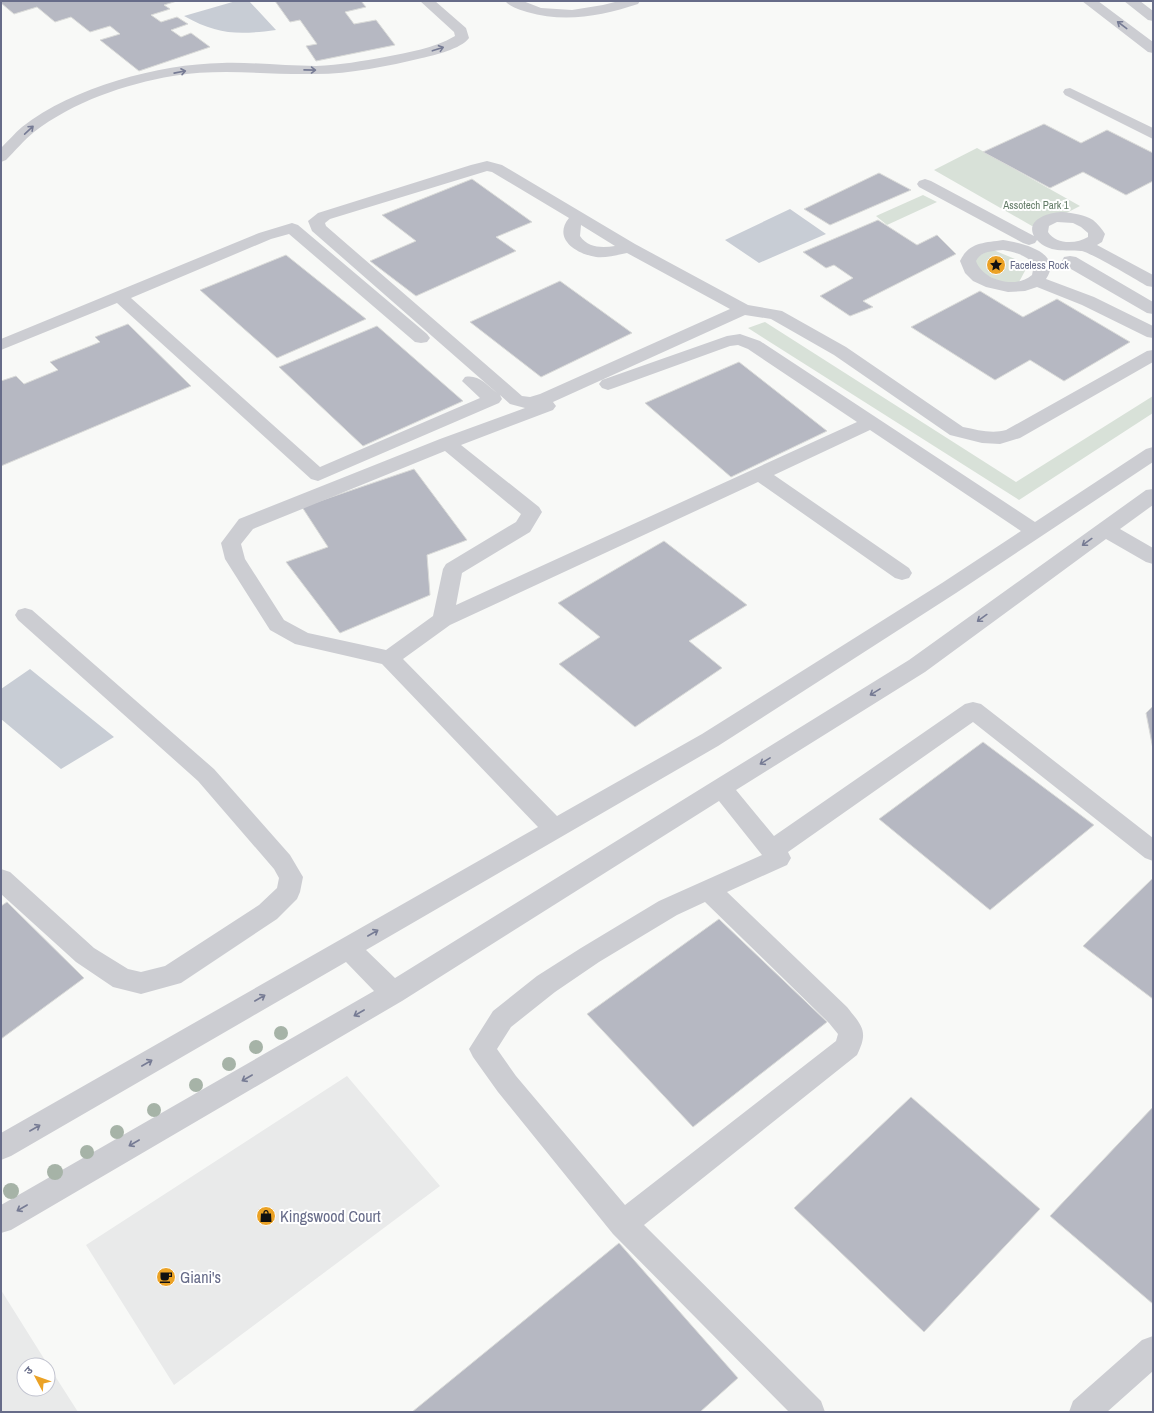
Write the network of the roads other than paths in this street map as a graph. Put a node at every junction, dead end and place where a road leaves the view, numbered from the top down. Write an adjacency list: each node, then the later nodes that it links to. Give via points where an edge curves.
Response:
1 (427, 1): 10 (street, one-way to 1, via 32,126 72,103 103,90 142,79 192,69 222,67 317,70 360,66 432,51 462,38 461,31)
2 (512, 1): 3 (street, via 534,10 560,14 598,11)
3 (633, 1)
4 (1089, 1): 7 (street, one-way to 4)
5 (1131, 1): 6 (street)
6 (1153, 17)
7 (1153, 49)
8 (1070, 92): 9 (street)
9 (1153, 134)
10 (1, 157)
11 (925, 184): 13 (street)
12 (581, 217): 15 (street); 15 (street, via 572,224 571,234 576,243 585,249 610,252); 20 (street, via 497,168 487,166 324,216 316,221 318,228 516,400 531,403 546,398)
13 (1028, 240): 14 (street, via 1044,239 1059,246 1073,248); 14 (street, via 1046,220 1072,218 1089,224 1096,234 1096,239); 17 (street, via 1043,269 1042,276); 17 (street, via 981,248 968,258 968,265 979,278 1002,286 1021,286)
14 (1086, 246): 18 (street)
15 (629, 247): 20 (street)
16 (1070, 261): 21 (street)
17 (1036, 281): 22 (street, via 1088,301)
18 (1153, 282)
19 (119, 296): 19 (street, via 265,236 292,228 492,399 318,475); 23 (street)
20 (743, 309): 24 (street, via 776,315 840,351 957,431 982,437 1000,438 1013,434)
21 (1153, 309)
22 (1153, 333)
23 (1, 344)
24 (1153, 355)
25 (872, 422): 26 (street, via 754,345 740,339 727,341); 28 (street); 31 (street)
26 (447, 443): 35 (street, via 532,512 523,527 453,569); 36 (street, via 246,524 231,543 235,559 278,625 302,639)
27 (1153, 453): 31 (street)
28 (759, 474): 33 (street); 35 (street)
29 (1147, 506): 30 (street)
30 (1106, 529): 32 (street); 37 (street, one-way to 37, via 917,666)
31 (1035, 531): 38 (street, via 710,740)
32 (1153, 557)
33 (902, 573)
34 (25, 615): 41 (street, via 206,774 282,862 291,877 288,892 268,912 172,975 141,983 122,980 85,955)
35 (443, 620): 36 (street)
36 (389, 658): 38 (street)
37 (721, 788): 39 (street); 44 (street)
38 (555, 829): 43 (street, one-way to 38)
39 (772, 850): 40 (street, via 973,710); 42 (street, via 779,858)
40 (1153, 851)
41 (1, 879)
42 (708, 890): 47 (street, via 838,1015 851,1032 848,1047); 47 (street, via 668,908 546,984 502,1019 482,1049 507,1084)
43 (347, 947): 44 (street); 45 (street, one-way to 43)
44 (393, 993): 46 (street, one-way to 46)
45 (1, 1147)
46 (1, 1220)
47 (623, 1224): 49 (street)
48 (1153, 1351): 50 (street)
49 (810, 1412)
50 (1084, 1412)

